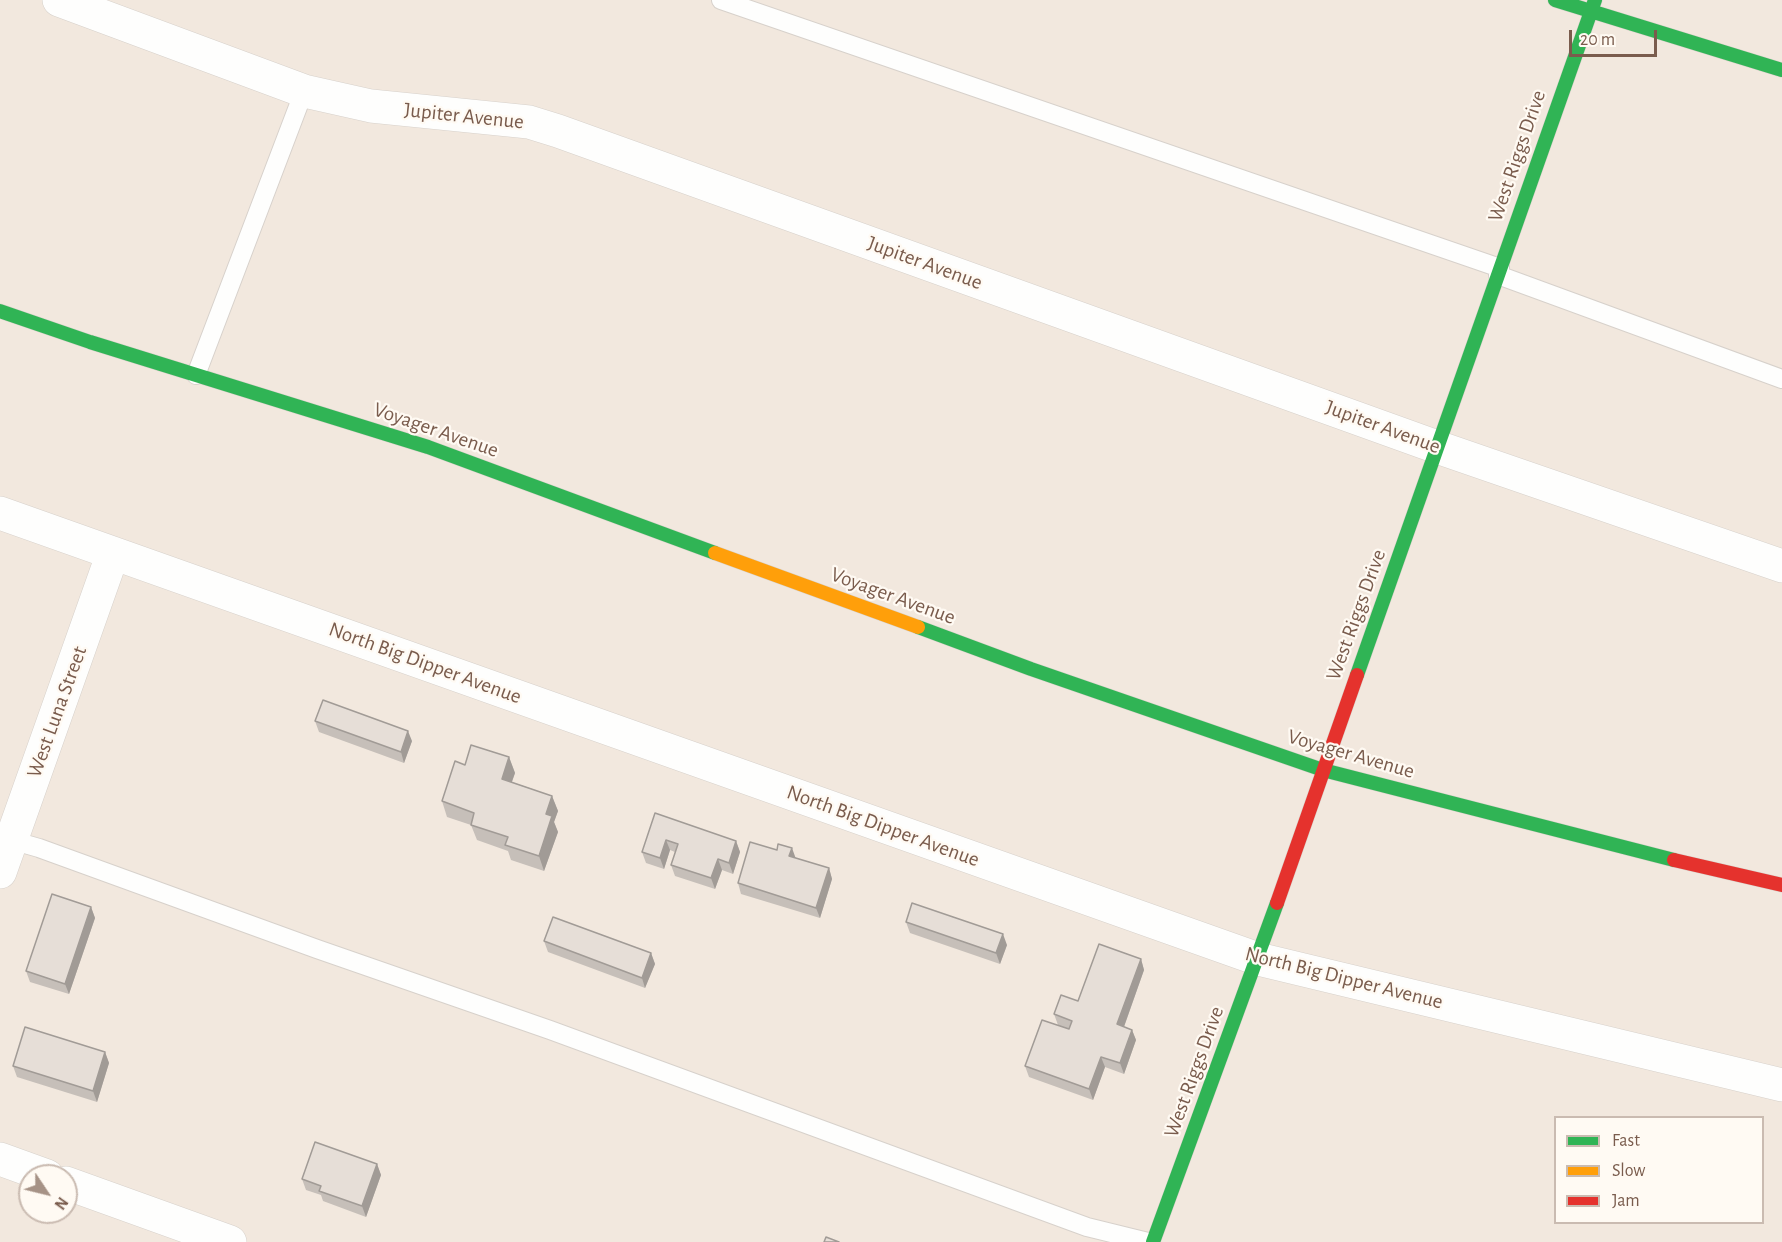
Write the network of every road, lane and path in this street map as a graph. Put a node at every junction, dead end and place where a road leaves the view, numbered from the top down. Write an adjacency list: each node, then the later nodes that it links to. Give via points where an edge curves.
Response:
1 (59, 0): 6 (street, Jupiter Avenue)
2 (721, 0): 7 (lane)
3 (1556, 0): 4 (street)
4 (1593, 6): 5 (street); 7 (street, West Riggs Drive)
5 (1782, 70)
6 (304, 91): 9 (lane); 11 (street, Jupiter Avenue, via 371,106 529,122)
7 (1499, 272): 10 (lane); 11 (street, West Riggs Drive)
8 (0, 311): 9 (street, Voyager Avenue)
9 (196, 375): 15 (street, Voyager Avenue, via 428,447 1020,665)
10 (1782, 379)
11 (1437, 447): 14 (street, Jupiter Avenue); 15 (street, West Riggs Drive)
12 (0, 513): 13 (street, North Big Dipper Avenue)
13 (113, 553): 16 (street, West Luna Street); 19 (street, North Big Dipper Avenue)
14 (1782, 566)
15 (1323, 770): 18 (street, Voyager Avenue); 19 (street, West Riggs Drive)
16 (11, 840): 17 (street, West Luna Street); 25 (lane, via 550,1030 1086,1227)
17 (0, 872)
18 (1782, 885)
19 (1258, 959): 20 (street, North Big Dipper Avenue); 25 (street, West Riggs Drive)
20 (1782, 1085)
21 (0, 1159): 22 (street)
22 (18, 1166)
23 (78, 1187): 24 (street)
24 (230, 1242)
25 (1151, 1242)

